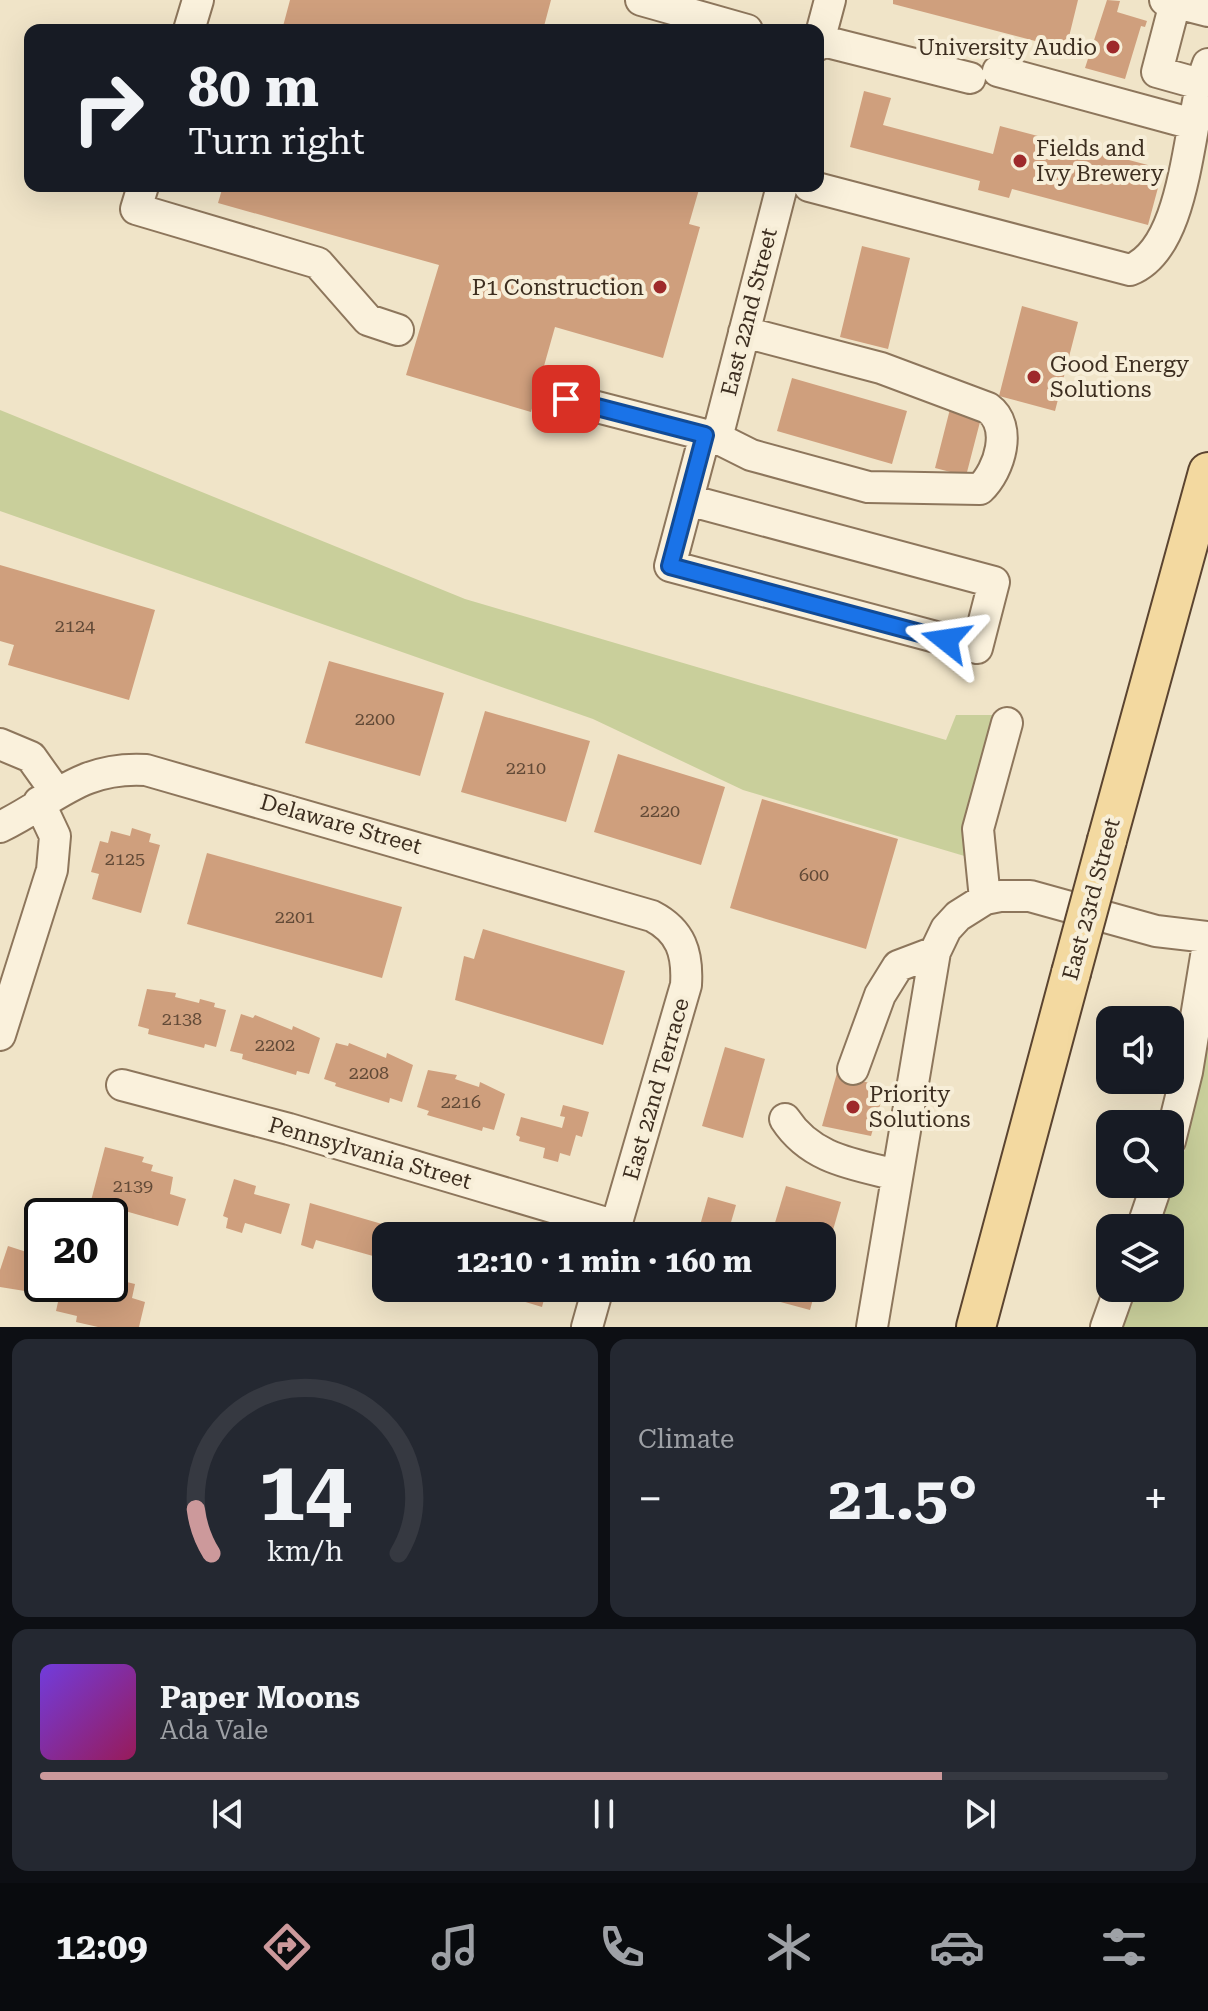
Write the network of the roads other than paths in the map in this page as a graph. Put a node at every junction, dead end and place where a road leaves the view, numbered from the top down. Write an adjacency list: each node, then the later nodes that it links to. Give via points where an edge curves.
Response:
1 (198, 0): 5 (street)
2 (641, 0): 6 (street)
3 (830, 0): 7 (street)
4 (1187, 4): 9 (street, via 1157,72)
5 (191, 24)
6 (726, 24)
7 (824, 24)
8 (824, 43): 9 (street, via 984,75)
9 (1201, 96): 10 (street, via 1161,246 1130,270)
10 (824, 190)
11 (141, 192): 13 (street, via 136,209 318,263 368,320)
12 (780, 192): 14 (street, East 22nd Street)
13 (398, 330)
14 (744, 332): 16 (street, East 22nd Street); 16 (street, via 881,368 988,408 999,416 1003,429 992,478 980,489 868,487 751,455)
15 (566, 399): 16 (street)
16 (711, 436): 18 (street, East 22nd Street)
17 (1208, 472): 41 (main road, East 23rd Street, bridge)
18 (688, 500): 18 (street, East 22nd Street, via 670,566 977,648 994,582)
19 (1007, 723): 23 (street, via 978,829)
20 (0, 744): 21 (street, via 31,757)
21 (48, 797): 22 (street, Delaware Street); 25 (street, Delaware Street, via 101,772 146,770 652,916 668,924); 29 (street, via 55,836 52,870)
22 (0, 827)
23 (985, 899): 24 (street, via 1030,896 1156,931); 27 (street, via 946,929)
24 (1208, 937)
25 (681, 941): 36 (street, East 22nd Terrace, via 686,985)
26 (1208, 944): 28 (street)
27 (935, 952): 30 (street, via 898,966 880,995); 34 (street)
28 (1203, 1004): 32 (street)
29 (0, 1035)
30 (853, 1069)
31 (122, 1085): 35 (street, Pennsylvania Street, via 303,1133)
32 (1178, 1110)
33 (785, 1119): 34 (street, via 817,1152)
34 (897, 1175): 40 (street)
35 (585, 1222)
36 (617, 1222)
37 (594, 1302): 39 (street)
38 (1115, 1302): 42 (street)
39 (587, 1327)
40 (872, 1327)
41 (976, 1327)
42 (1106, 1327)

